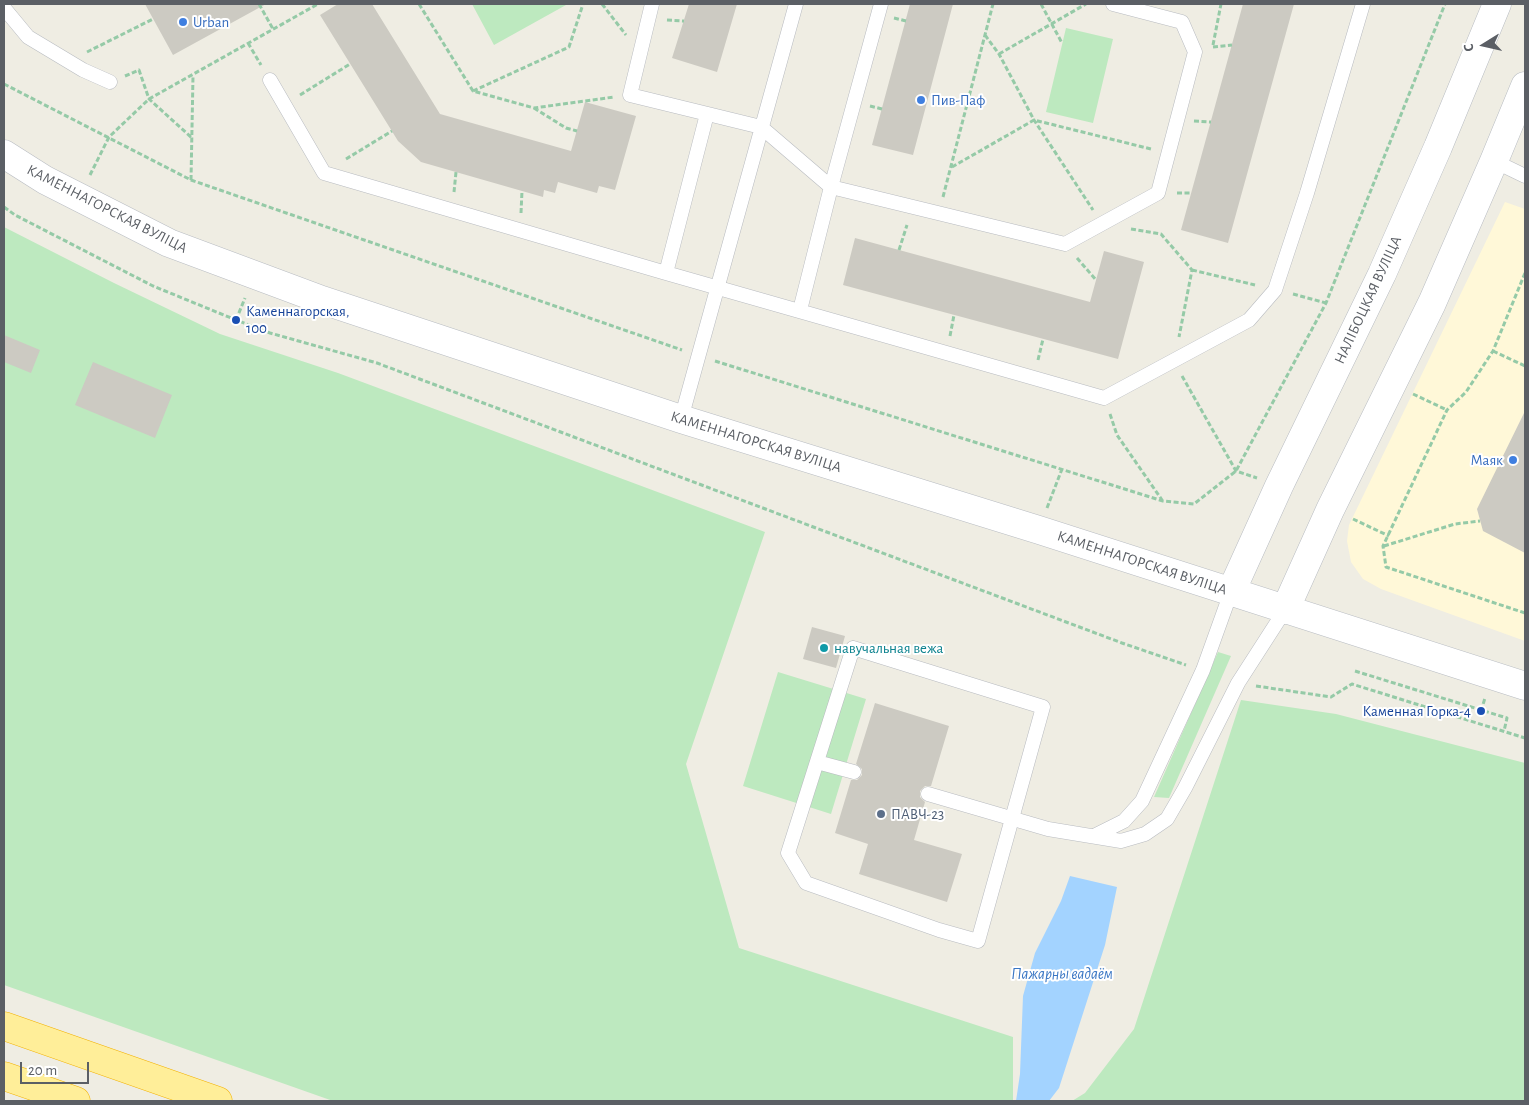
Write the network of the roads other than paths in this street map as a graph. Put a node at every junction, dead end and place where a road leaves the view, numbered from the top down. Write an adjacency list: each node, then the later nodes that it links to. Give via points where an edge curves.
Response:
1 (652, 4): 11 (lane, via 630,95)
2 (796, 4): 12 (lane)
3 (881, 4): 16 (lane)
4 (1114, 4): 16 (lane, via 1182,22 1195,52 1158,193 1065,244)
5 (1364, 4): 19 (lane, via 1275,290 1249,320 1174,362 1104,398)
6 (1497, 4): 21 (main road, НАЛІБОЦКАЯ ВУЛІЦА, via 1382,274)
7 (4, 8): 9 (lane, via 28,37)
8 (270, 80): 17 (lane, via 324,172)
9 (110, 82)
10 (1525, 86): 14 (main road)
11 (707, 114): 12 (lane); 17 (lane)
12 (761, 127): 16 (lane); 18 (lane)
13 (4, 154): 20 (main road, КАМЕННАГОРСКАЯ ВУЛІЦА, via 45,180 169,243 322,300)
14 (1494, 161): 15 (lane); 22 (main road, via 1432,302)
15 (1525, 176)
16 (831, 187): 19 (lane)
17 (666, 273): 18 (lane)
18 (718, 287): 19 (lane); 20 (lane)
19 (800, 310)
20 (681, 419): 21 (main road, КАМЕННАГОРСКАЯ ВУЛІЦА)
21 (1231, 592): 22 (main road, КАМЕННАГОРСКАЯ ВУЛІЦА); 28 (lane, via 1203,670 1142,801 1124,820)
22 (1285, 610): 23 (main road, КАМЕННАГОРСКАЯ ВУЛІЦА); 28 (lane, via 1238,683 1167,819 1145,834 1121,841)
23 (1525, 686)
24 (817, 762): 25 (lane); 27 (lane, via 853,648 1043,707); 27 (lane, via 788,853 806,883 970,939 978,941)
25 (854, 772)
26 (928, 794): 27 (lane)
27 (1012, 819): 28 (lane)
28 (1094, 836)
29 (4, 1026): 32 (highway)
30 (4, 1076): 31 (highway)
31 (76, 1101)
32 (218, 1101)

